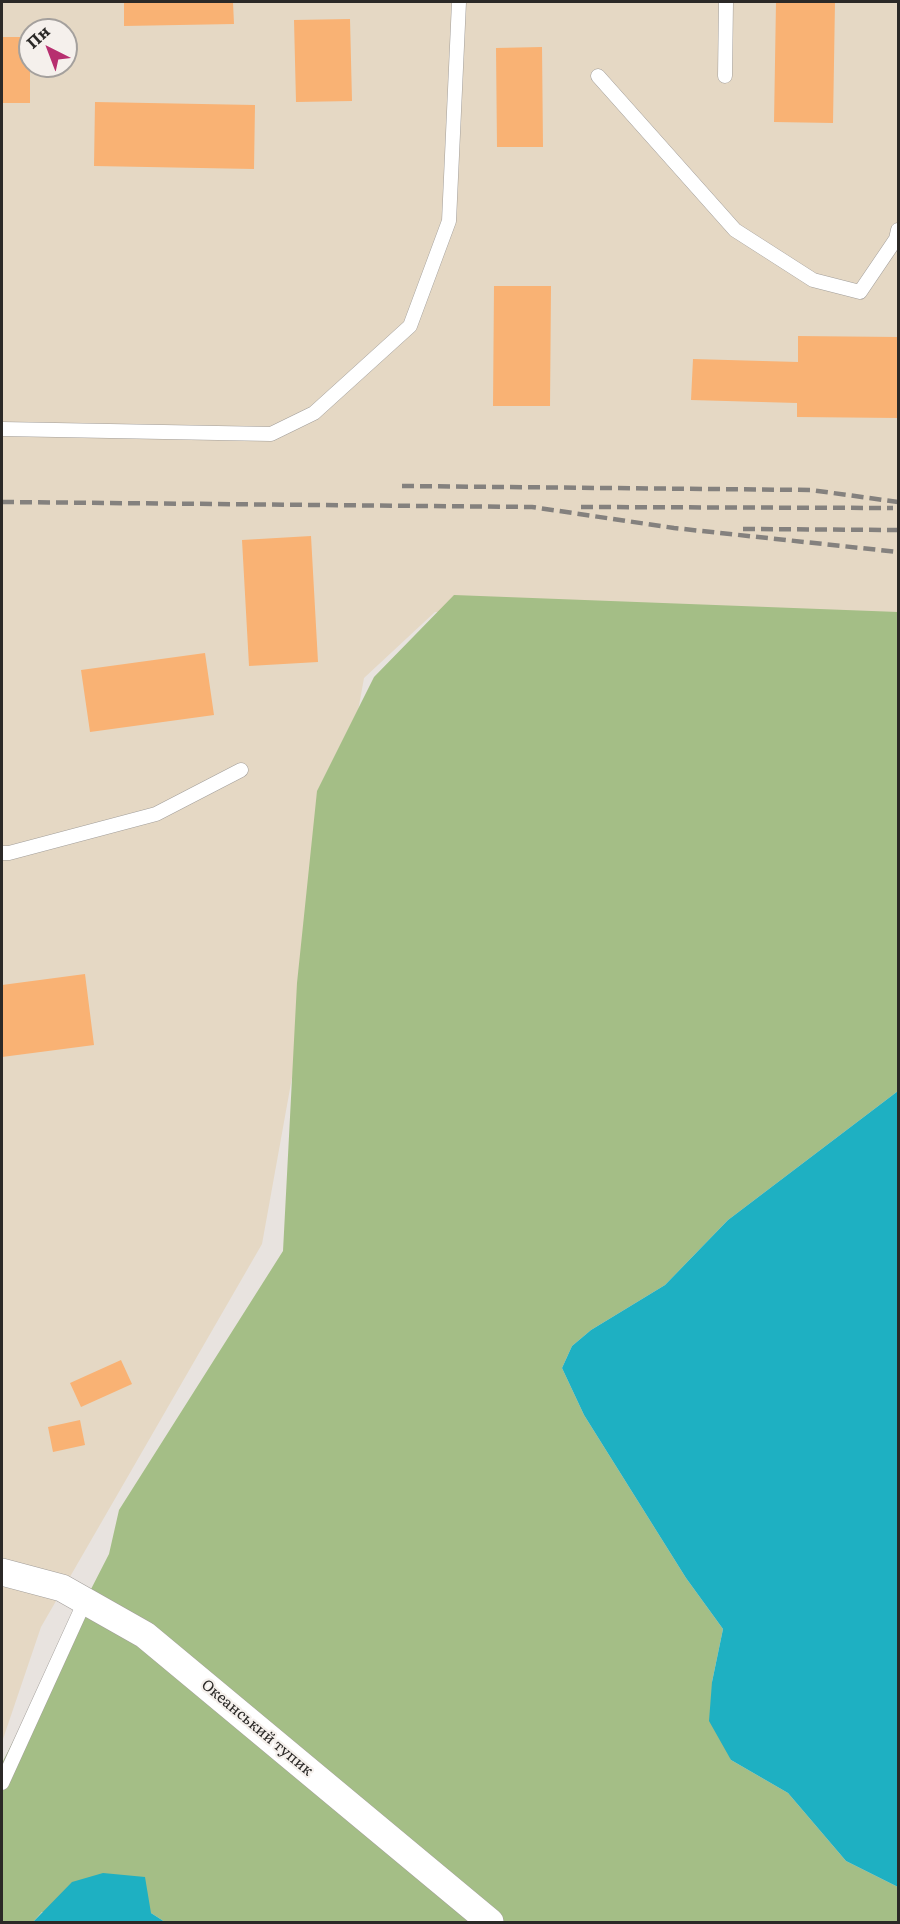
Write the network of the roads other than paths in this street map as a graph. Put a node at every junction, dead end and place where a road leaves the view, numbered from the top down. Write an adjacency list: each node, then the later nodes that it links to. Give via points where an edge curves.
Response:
1 (459, 2): 6 (lane, via 449,221 410,327 314,412 271,434)
2 (726, 2): 4 (lane)
3 (598, 76): 5 (lane, via 735,230 813,280 860,291 896,239)
4 (725, 76)
5 (898, 230)
6 (2, 429)
7 (241, 770): 8 (lane, via 156,814)
8 (2, 852)
9 (2, 1572): 10 (street, Океанський тупик, via 62,1588)
10 (85, 1601): 11 (lane); 12 (street, Океанський тупик, via 145,1635)
11 (2, 1783)
12 (490, 1923)

